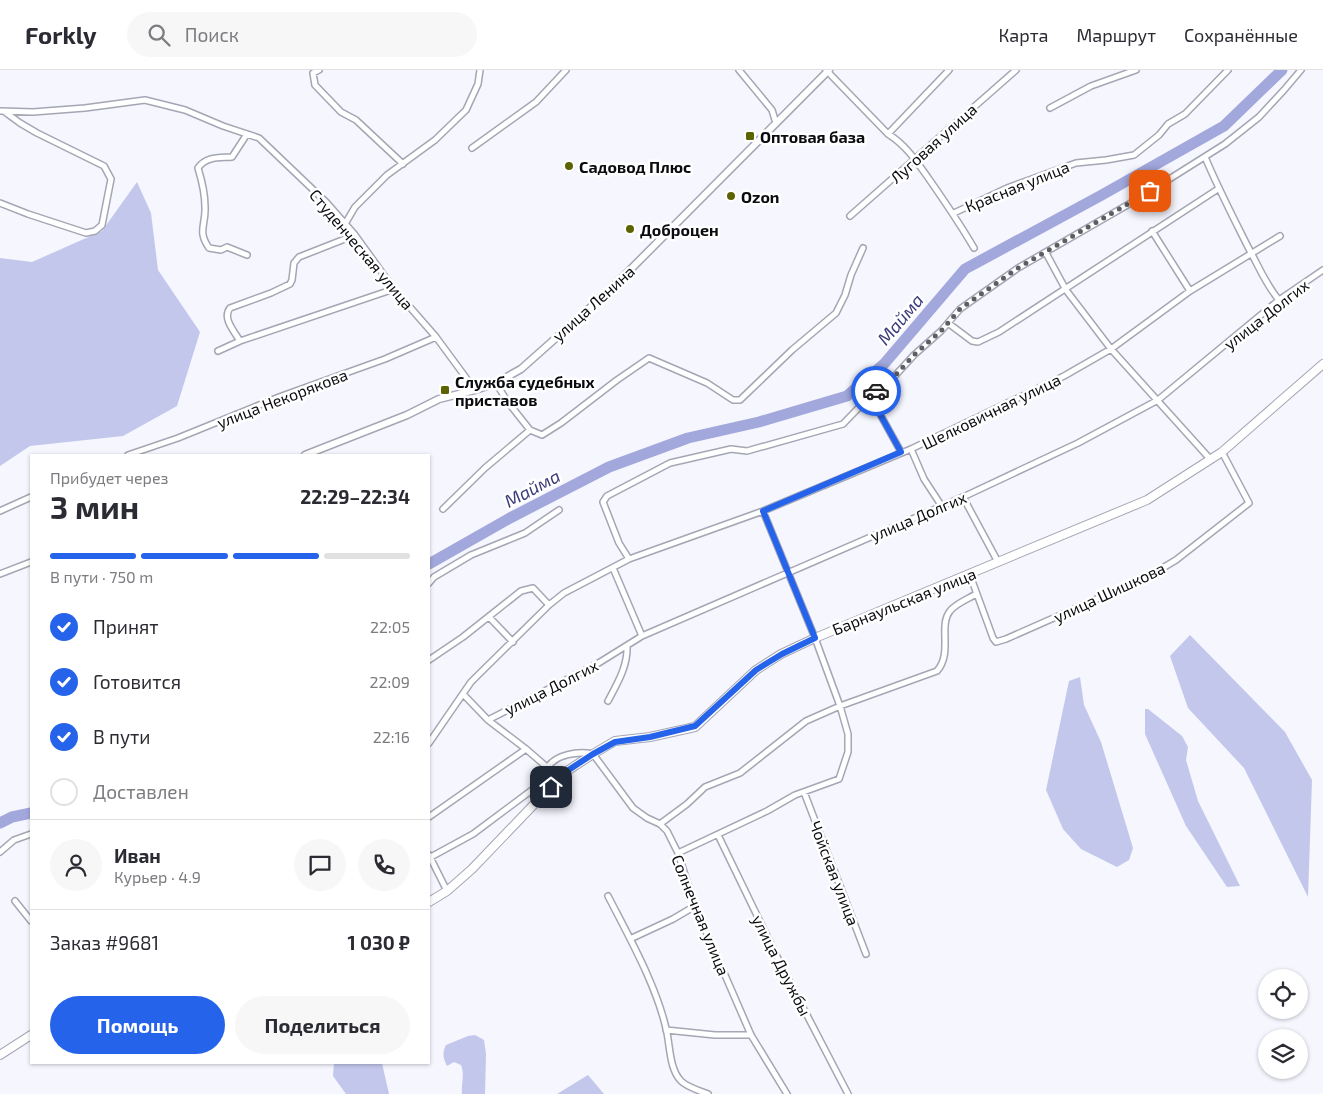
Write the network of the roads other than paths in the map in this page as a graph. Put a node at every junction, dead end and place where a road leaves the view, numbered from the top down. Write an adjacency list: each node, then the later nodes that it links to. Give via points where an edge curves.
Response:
1 (319, 70): 19 (street, via 314,73 315,85 341,112 356,120)
2 (480, 70): 19 (street, via 478,84 466,110 435,140)
3 (566, 70): 16 (street, via 536,102)
4 (739, 70): 13 (street, via 772,110)
5 (949, 70): 15 (street)
6 (1016, 70): 18 (street, Луговая улица)
7 (1136, 70): 11 (street, via 1091,86)
8 (1228, 70): 22 (street, Красная улица, via 1185,114 1168,124 1134,155 1076,163 1007,188)
9 (1301, 70): 17 (street, via 1259,117)
10 (827, 71): 13 (street, улица Ленина); 15 (street)
11 (1050, 108)
12 (2, 111): 14 (street, Студенческая улица, via 85,108 145,100 185,110); 21 (street, via 37,133 104,166 111,179 102,225 86,233)
13 (776, 123): 44 (street, улица Ленина, via 610,290 521,369)
14 (247, 134): 24 (street, Студенческая улица, via 259,138); 32 (street, via 232,157 212,158 198,168 204,192 203,240 209,248 221,250 227,247)
15 (888, 134): 18 (street)
16 (472, 148)
17 (1206, 157): 20 (street); 30 (street)
18 (915, 159): 22 (street); 23 (street, Луговая улица)
19 (403, 164): 24 (street, via 355,207)
20 (1218, 189): 25 (street); 31 (street)
21 (0, 203)
22 (954, 213): 29 (street)
23 (850, 216)
24 (346, 224): 26 (street, Студенческая улица)
25 (1152, 231): 35 (street); 36 (street)
26 (355, 235): 34 (street, Студенческая улица); 40 (street, via 299,257 294,263 290,284 230,308 227,318)
27 (1280, 236): 31 (street, Шелковичная улица)
28 (863, 248): 48 (street, via 836,313 740,400 733,400 707,384 649,358 542,435)
29 (974, 248)
30 (1046, 253): 35 (street); 38 (street, via 1000,280 960,309)
31 (1252, 254): 36 (street, Шелковичная улица); 37 (street)
32 (247, 255)
33 (1323, 270): 37 (street, улица Долгих)
34 (394, 289): 39 (street, Студенческая улица); 40 (street)
35 (1066, 290): 38 (street, via 978,342); 41 (street)
36 (1190, 291): 41 (street, Шелковичная улица)
37 (1279, 300): 47 (street, улица Долгих)
38 (948, 323): 46 (street, via 892,379)
39 (436, 337): 45 (street, Студенческая улица); 53 (street, улица Некорякова, via 386,359)
40 (240, 341): 42 (street)
41 (1111, 348): 47 (street); 49 (street, Шелковичная улица, via 1064,376)
42 (218, 351)
43 (1323, 364): 51 (main road, Барнаульская улица)
44 (496, 383): 45 (street, улица Ленина); 48 (street)
45 (475, 390): 52 (street, улица Ленина, via 439,399)
46 (870, 396): 50 (street); 62 (street, via 843,424 747,451 731,449 670,463 607,496 603,502)
47 (1158, 400): 54 (street); 56 (street, улица Долгих, via 1078,443)
48 (530, 430): 58 (street)
49 (911, 450): 50 (street, Шелковичная улица); 57 (street)
50 (901, 452): 61 (street, Шелковичная улица)
51 (1222, 452): 54 (main road, Барнаульская улица); 70 (street, улица Шишкова, via 1249,503 1176,560 1150,576 996,642)
52 (316, 453)
53 (131, 454)
54 (1211, 460): 64 (main road, Барнаульская улица, via 1147,500)
55 (30, 497): 60 (street)
56 (963, 497): 57 (street, улица Долгих); 64 (street)
57 (941, 505): 67 (street, улица Долгих)
58 (443, 509)
59 (559, 510): 69 (street, via 524,533 471,555)
60 (0, 511)
61 (763, 511): 62 (street, Шелковичная улица); 67 (street)
62 (629, 559): 65 (street, Шелковичная улица)
63 (30, 562): 66 (street)
64 (998, 562): 68 (main road, Барнаульская улица)
65 (613, 568): 71 (street, Шелковичная улица, via 564,593); 73 (street)
66 (0, 574)
67 (788, 574): 73 (street, улица Долгих); 74 (street)
68 (970, 575): 70 (street, улица Шишкова); 74 (main road, Барнаульская улица)
69 (430, 582)
70 (976, 594): 80 (street, via 950,610 946,618 944,664 937,671)
71 (549, 605): 72 (street, via 533,588 529,588); 75 (street, Шелковичная улица)
72 (489, 617): 75 (street); 77 (street)
73 (642, 636): 76 (street, улица Долгих)
74 (815, 638): 80 (street); 84 (main road, Барнаульская улица, via 756,670 695,726 615,742)
75 (513, 642): 78 (street, Шелковичная улица, via 470,682)
76 (627, 646): 79 (street, via 628,655 621,677); 81 (street, улица Долгих)
77 (430, 659)
78 (463, 694): 81 (street); 82 (street, Шелковичная улица)
79 (608, 701)
80 (840, 706): 87 (street, via 848,734 848,752 840,778); 89 (street, via 806,721 740,772 705,787)
81 (488, 720): 83 (street)
82 (430, 742)
83 (526, 748): 85 (street); 88 (street)
84 (593, 754): 85 (street, via 582,752 562,756); 86 (main road, Барнаульская улица); 89 (street, Солнечная улица, via 633,808)
85 (548, 768): 86 (street); 94 (street, via 544,781 474,834)
86 (564, 773): 96 (main road, Барнаульская улица)
87 (804, 792): 91 (street); 103 (street, Чойская улица)
88 (430, 816)
89 (660, 824): 93 (street, Солнечная улица)
90 (30, 834): 92 (street, via 14,840)
91 (718, 835): 93 (street); 110 (street, улица Дружбы)
92 (0, 852)
93 (678, 853): 100 (street, Солнечная улица)
94 (430, 856)
95 (430, 859): 96 (street)
96 (447, 891): 99 (main road, Барнаульская улица)
97 (608, 896): 102 (street)
98 (15, 901): 101 (street)
99 (430, 901)
100 (695, 906): 102 (street); 105 (street, Солнечная улица)
101 (30, 921)
102 (630, 939): 104 (street)
103 (866, 954)
104 (666, 1030): 105 (street); 108 (street, via 674,1071 681,1082)
105 (751, 1035): 109 (street, Солнечная улица)
106 (30, 1036): 107 (main road)
107 (0, 1055)
108 (708, 1094)
109 (787, 1094)
110 (848, 1094)

